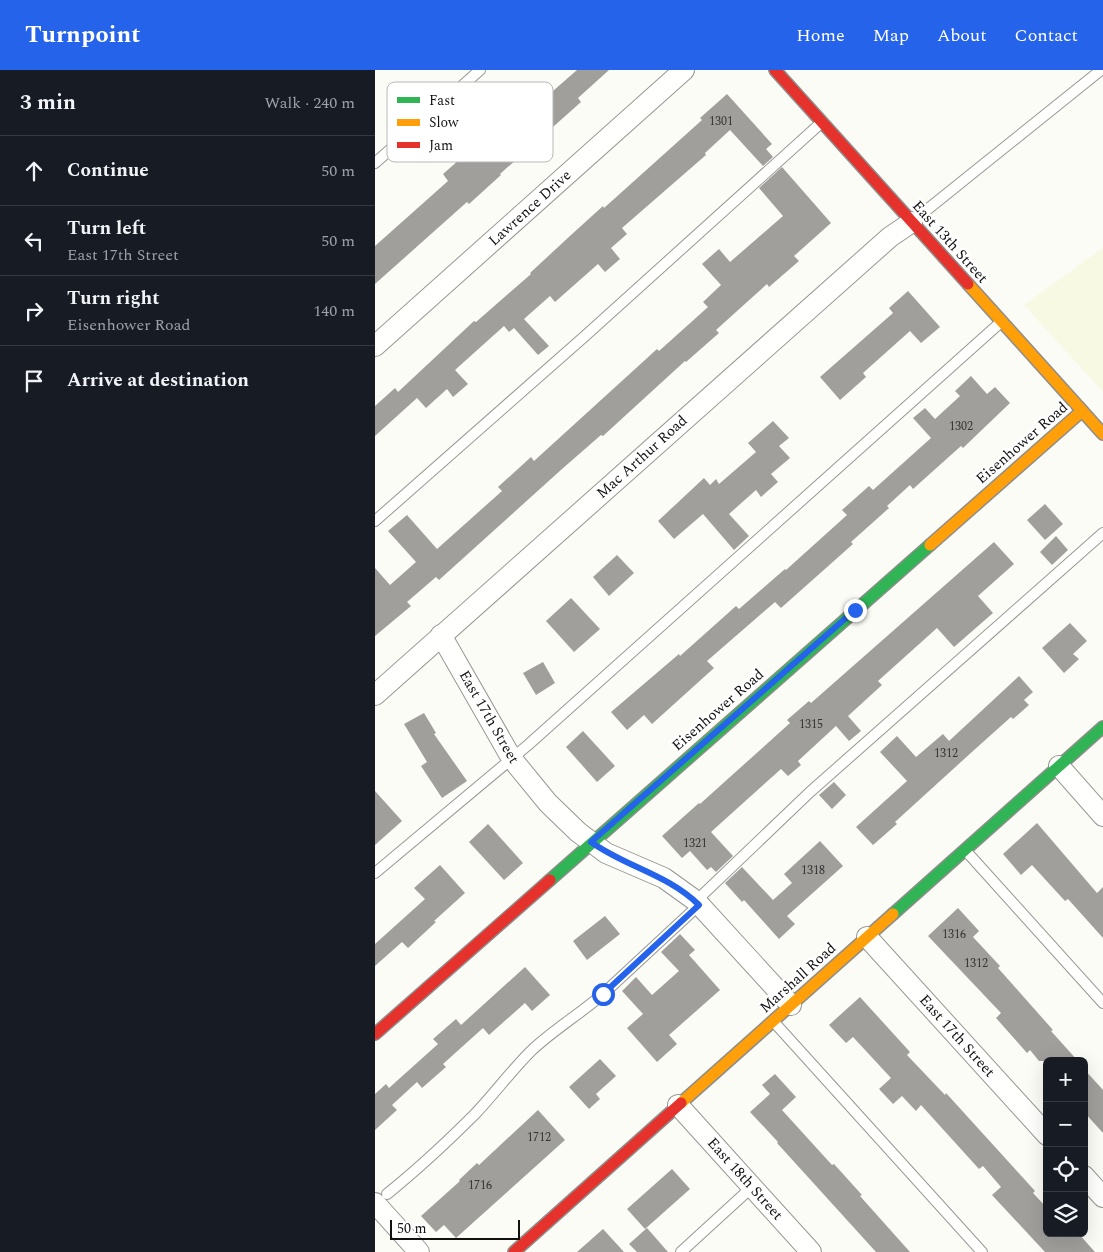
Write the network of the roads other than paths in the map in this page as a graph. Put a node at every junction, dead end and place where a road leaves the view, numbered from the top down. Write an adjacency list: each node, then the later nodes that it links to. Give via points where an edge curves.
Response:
1 (480, 70): 5 (lane)
2 (684, 70): 11 (street, Lawrence Drive)
3 (775, 70): 6 (street, East 13th Street)
4 (1101, 70): 9 (lane)
5 (466, 82)
6 (822, 122): 9 (street, East 13th Street); 14 (lane)
7 (387, 151): 8 (lane)
8 (375, 162)
9 (912, 222): 10 (street, East 13th Street); 16 (street, Mac Arthur Road, via 890,237)
10 (1002, 322): 12 (street, East 13th Street); 19 (lane)
11 (375, 346)
12 (1082, 411): 13 (street, East 13th Street); 22 (street, Eisenhower Road)
13 (1103, 434)
14 (375, 521)
15 (1103, 533): 25 (lane, via 811,792)
16 (441, 635): 17 (street, Mac Arthur Road); 19 (street, East 17th Street)
17 (375, 695)
18 (1103, 727): 20 (street, Marshall Road)
19 (512, 759): 22 (street, East 17th Street, via 548,803); 24 (lane)
20 (1059, 766): 21 (street); 23 (street, Marshall Road)
21 (1103, 816)
22 (591, 842): 25 (street, East 17th Street, via 606,853 664,878); 30 (street, Eisenhower Road)
23 (965, 850): 26 (street, Marshall Road); 27 (lane)
24 (375, 873)
25 (698, 903): 28 (street, East 17th Street); 36 (lane, via 603,994 552,1032 476,1113)
26 (867, 937): 28 (street, Marshall Road); 32 (street, East 17th Street)
27 (1103, 1003)
28 (791, 1005): 29 (street, Marshall Road)
29 (773, 1021): 31 (street, Marshall Road); 41 (lane)
30 (375, 1034)
31 (678, 1105): 34 (street, East 18th Street); 38 (street, Marshall Road)
32 (1043, 1131)
33 (1088, 1180): 35 (street)
34 (752, 1187): 39 (lane); 40 (street, East 18th Street)
35 (1103, 1197)
36 (381, 1198): 37 (street)
37 (419, 1252)
38 (514, 1252)
39 (681, 1252)
40 (811, 1252)
41 (983, 1252)

